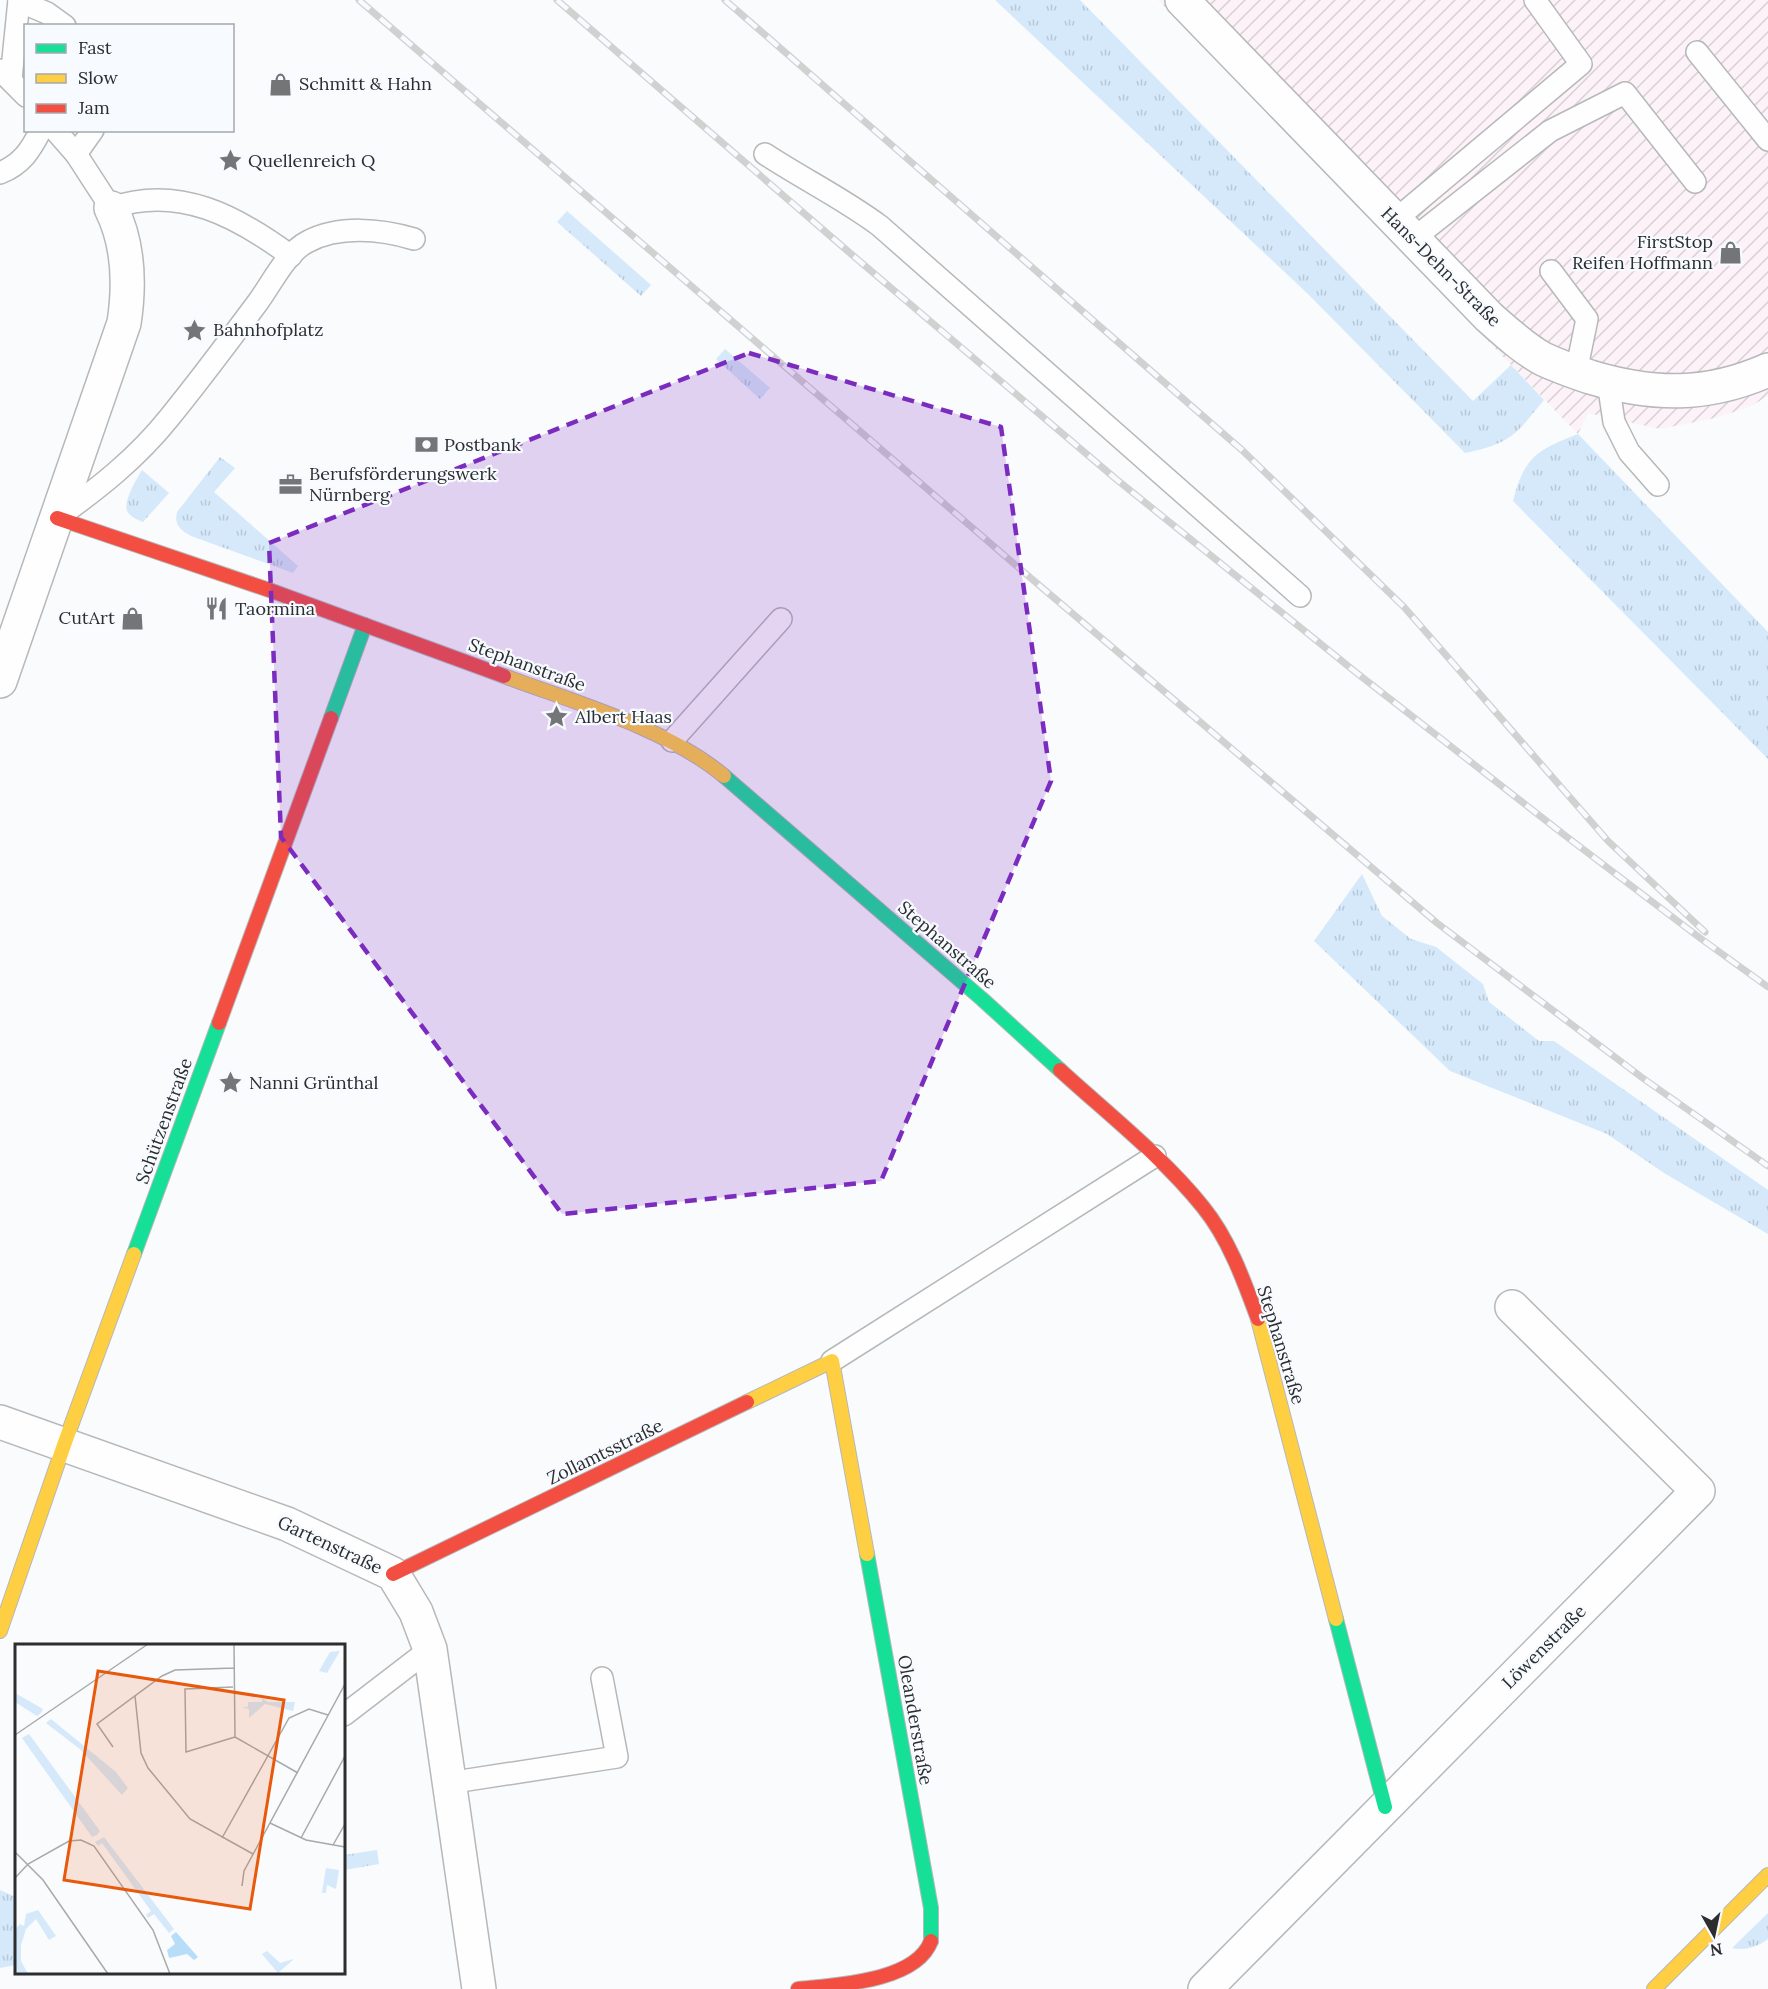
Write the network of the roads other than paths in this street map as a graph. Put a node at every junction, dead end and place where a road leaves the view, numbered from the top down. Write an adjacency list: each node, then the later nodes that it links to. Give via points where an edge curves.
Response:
1 (1182, 0): 17 (street, Hans-Dehn-Straße)
2 (1535, 0): 17 (lane, via 1581,64)
3 (19, 1): 4 (lane); 6 (lane)
4 (62, 24)
5 (1697, 52): 11 (lane)
6 (5, 75): 7 (lane)
7 (24, 94)
8 (40, 132): 14 (lane, via 21,161)
9 (57, 132): 12 (lane)
10 (92, 132): 12 (lane)
11 (1768, 140)
12 (76, 154): 16 (lane)
13 (765, 154): 26 (lane, via 880,226)
14 (0, 173)
15 (1695, 182): 17 (lane, via 1625,93 1550,132)
16 (111, 208): 19 (lane, via 153,199 207,208 237,220); 25 (street, via 123,237 126,260 124,323)
17 (1404, 230): 22 (street, Hans-Dehn-Straße, via 1518,342 1544,359)
18 (414, 239): 19 (lane, via 377,231 329,233 305,243)
19 (291, 256): 25 (lane, via 149,442 112,478)
20 (1551, 271): 22 (lane, via 1587,319)
21 (1768, 370): 23 (street, Hans-Dehn-Straße, via 1701,390 1646,390)
22 (1576, 372): 23 (street, Hans-Dehn-Straße)
23 (1608, 382): 24 (lane, via 1614,422 1629,452)
24 (1658, 485)
25 (57, 518): 28 (street, Stephanstraße); 29 (street)
26 (1300, 596)
27 (781, 620): 30 (lane)
28 (365, 625): 30 (street, Stephanstraße); 35 (street, Schützenstraße)
29 (0, 681)
30 (672, 741): 31 (street, Stephanstraße, via 714,768 982,999)
31 (1155, 1156): 33 (lane); 42 (street, Stephanstraße, via 1204,1208 1231,1254 1260,1326)
32 (1512, 1307): 42 (street, Löwenstraße, via 1698,1491)
33 (832, 1361): 36 (street, Zollamtsstraße); 45 (street, Oleanderstraße, via 932,1930 930,1944 910,1966 883,1976)
34 (0, 1422): 35 (street, Gartenstraße)
35 (64, 1445): 36 (street, Gartenstraße, via 287,1524); 37 (street, Schützenstraße)
36 (393, 1574): 38 (street, Gartenstraße, via 416,1612)
37 (0, 1631)
38 (430, 1649): 40 (lane); 41 (street, Gartenstraße)
39 (602, 1678): 41 (lane, via 617,1757)
40 (345, 1714)
41 (448, 1783): 44 (street, Gartenstraße)
42 (1385, 1807): 46 (street, Löwenstraße)
43 (1768, 1875): 47 (street)
44 (479, 1989)
45 (798, 1989)
46 (1205, 1989)
47 (1654, 1989)

